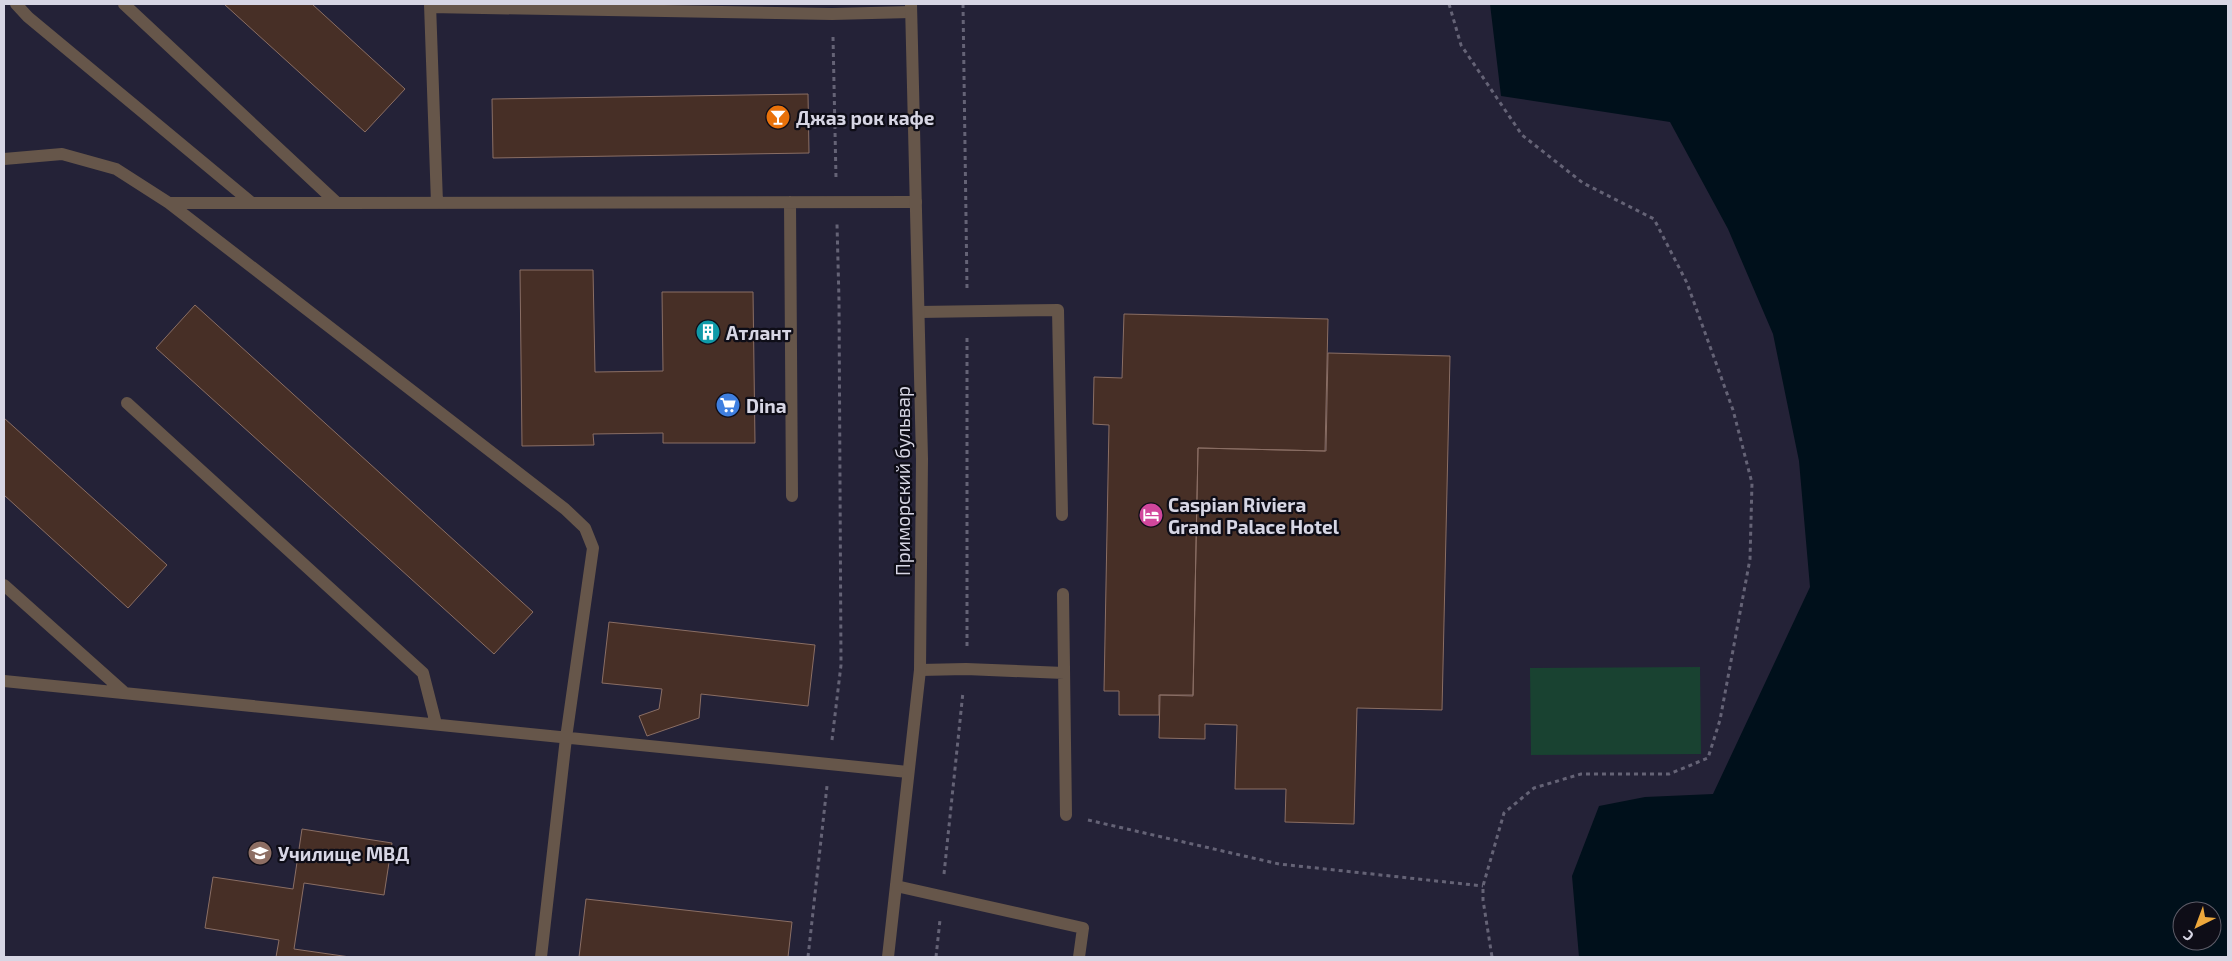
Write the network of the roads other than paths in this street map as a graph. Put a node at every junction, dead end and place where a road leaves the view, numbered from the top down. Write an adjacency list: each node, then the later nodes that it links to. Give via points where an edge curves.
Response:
1 (16, 4): 9 (street)
2 (124, 4): 10 (street)
3 (430, 6): 4 (street, via 832,14); 11 (street)
4 (911, 8): 7 (street, Приморский бульвар)
5 (4, 158): 8 (street, via 62,154 116,170)
6 (790, 202): 7 (street); 11 (street); 14 (street)
7 (916, 202): 12 (street, Приморский бульвар)
8 (169, 203): 9 (street); 23 (street, via 565,509 585,528 593,548)
9 (252, 203): 10 (street)
10 (336, 203): 11 (street)
11 (437, 203)
12 (919, 312): 15 (street, via 1058,310); 18 (street, Приморский бульвар, via 922,459)
13 (127, 403): 22 (street, via 423,673)
14 (792, 496)
15 (1062, 515)
16 (4, 585): 21 (street)
17 (1064, 594): 19 (street)
18 (920, 670): 19 (street); 24 (street, Приморский бульвар)
19 (1064, 673): 25 (street)
20 (4, 681): 21 (street)
21 (125, 693): 22 (street)
22 (436, 724): 23 (street)
23 (566, 738): 24 (street); 27 (street)
24 (908, 772): 26 (street, Приморский бульвар)
25 (1066, 815)
26 (896, 886): 28 (street, Приморский бульвар); 29 (street, via 1083,928)
27 (540, 957)
28 (888, 957)
29 (1079, 957)

